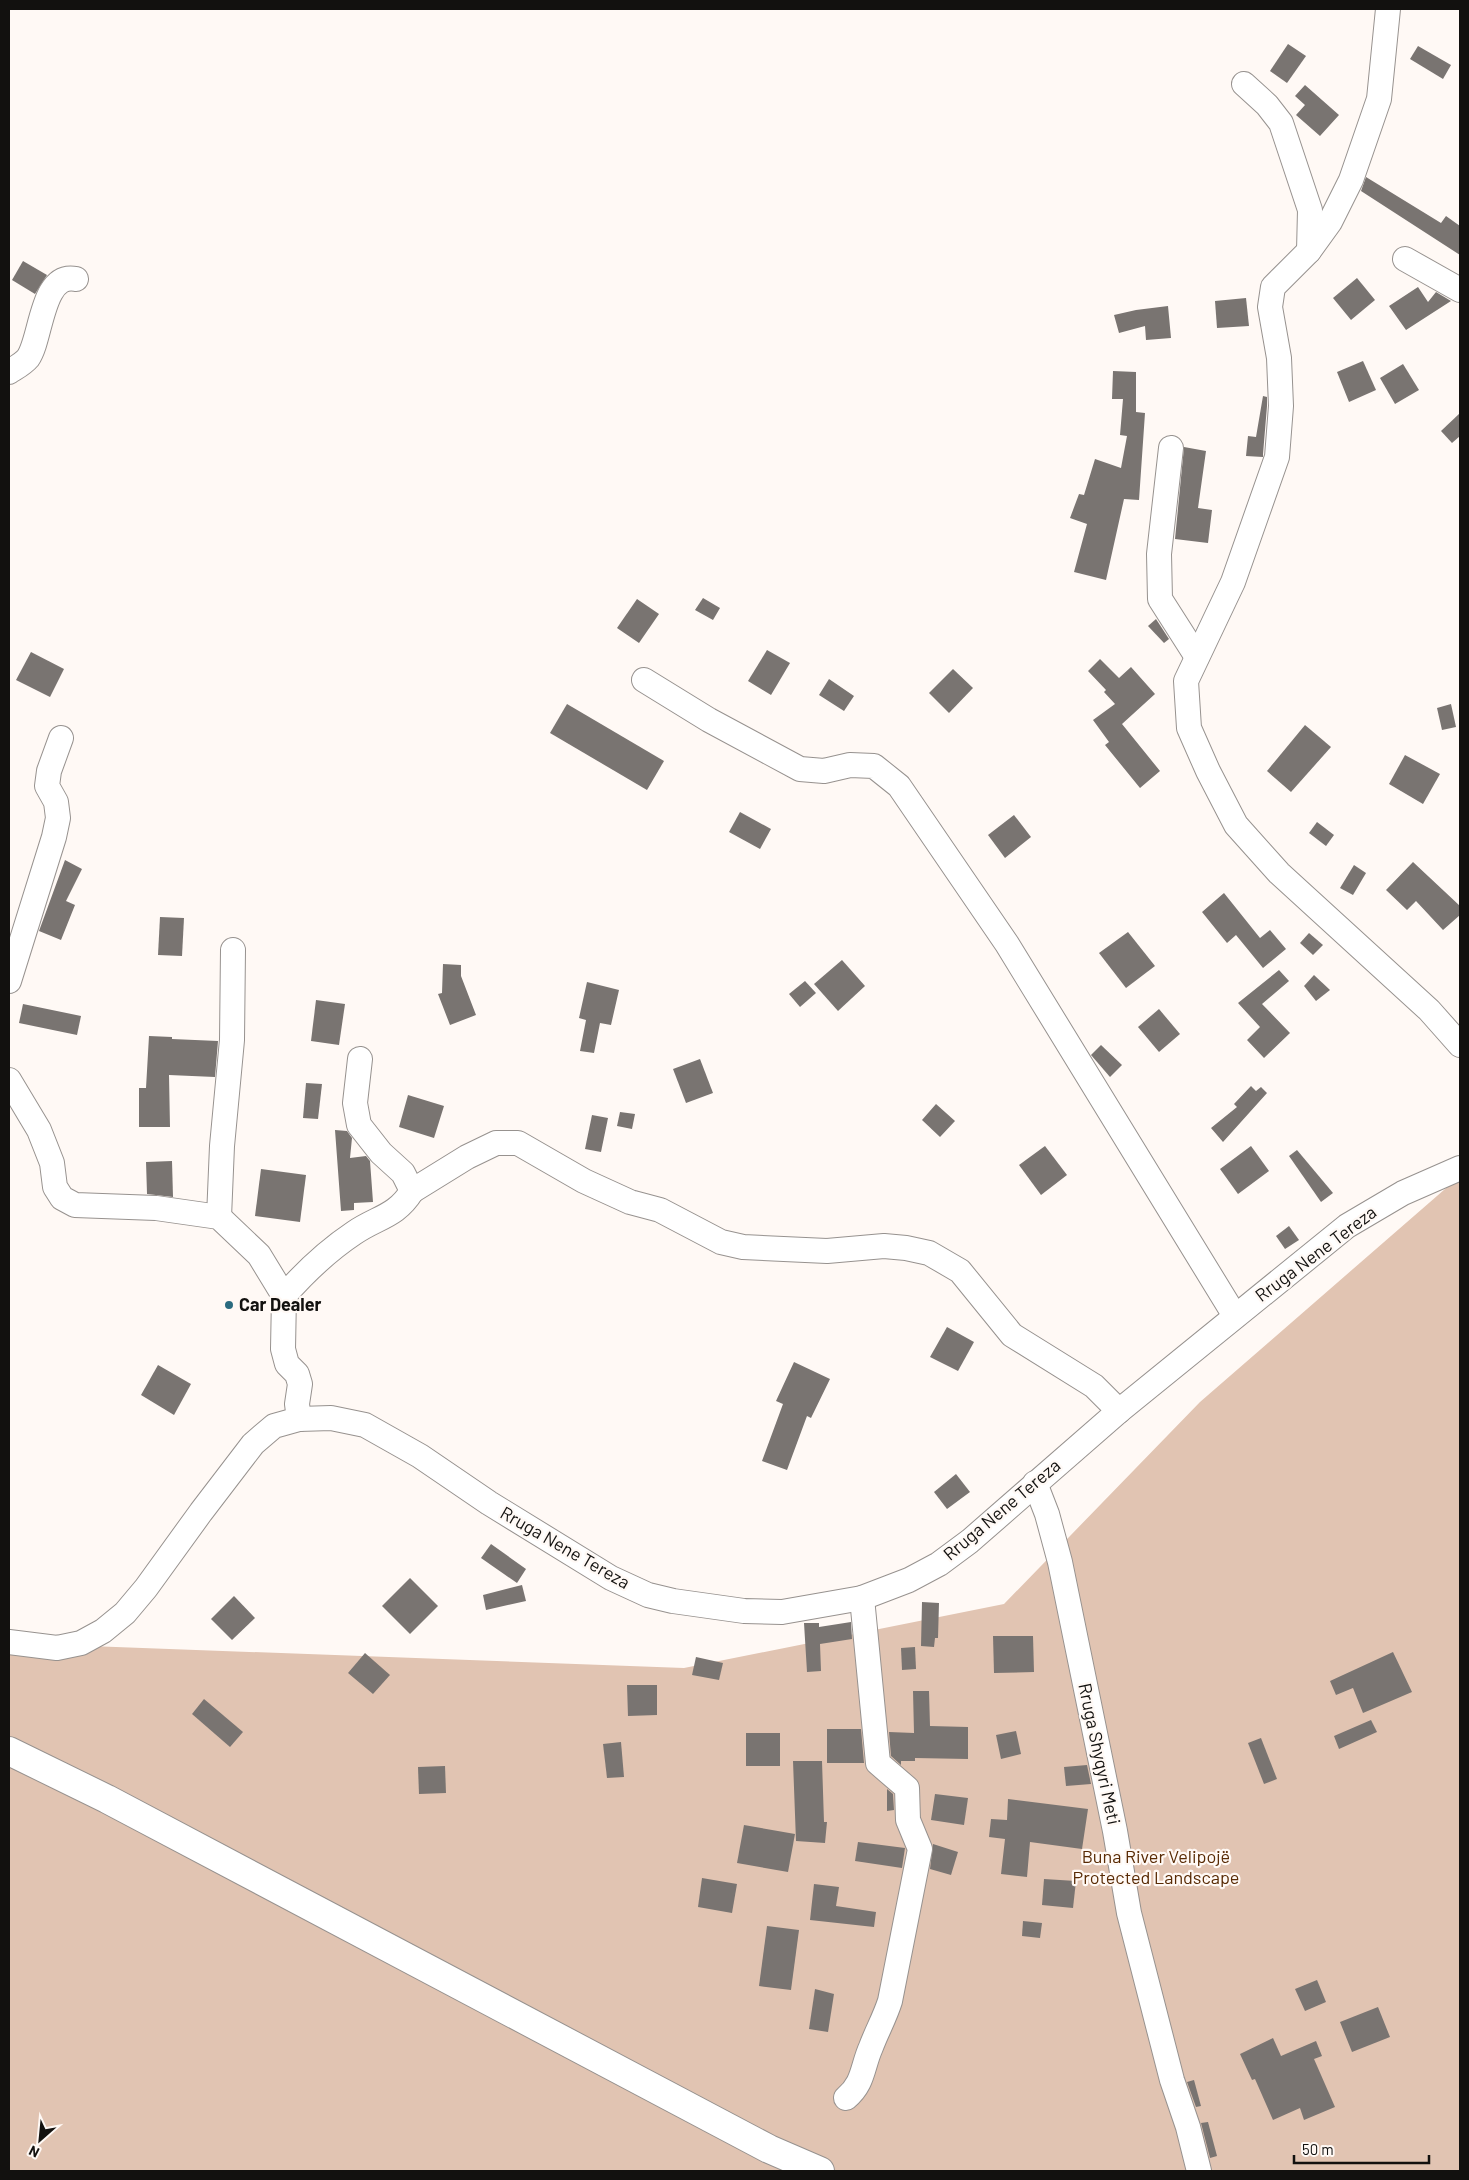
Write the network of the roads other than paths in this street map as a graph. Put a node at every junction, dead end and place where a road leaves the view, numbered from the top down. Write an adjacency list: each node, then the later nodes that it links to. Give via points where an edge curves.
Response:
1 (1388, 9): 3 (street, via 1379,99 1351,180 1330,222)
2 (1244, 84): 3 (street, via 1281,123 1310,210)
3 (1309, 251): 9 (street, via 1273,287 1270,307 1279,358 1281,406 1277,457 1234,582)
4 (1405, 259): 6 (street)
5 (76, 279): 7 (street, via 68,277 57,282 28,358)
6 (1460, 290)
7 (9, 372)
8 (1171, 448): 9 (street, via 1159,554 1160,599)
9 (1198, 658): 14 (street, via 1186,681 1189,728 1236,825 1279,873 1429,1010)
10 (644, 680): 21 (street, via 800,769 824,771 850,765 874,766 899,786 1012,952)
11 (61, 738): 13 (street, via 47,786 56,802 58,818 54,837)
12 (232, 950): 19 (street, via 232,1040)
13 (9, 981)
14 (1460, 1045)
15 (360, 1059): 18 (street, via 355,1103 359,1125 381,1153 403,1173)
16 (9, 1080): 19 (street, via 39,1130 52,1162 55,1187 62,1198 75,1205 156,1208)
17 (1460, 1168): 21 (street, Rruga Nene Tereza, via 1403,1193 1347,1226)
18 (412, 1191): 20 (street, via 403,1206 325,1254); 22 (street, via 496,1143 518,1143 584,1181 630,1202 660,1210 721,1242 743,1248 827,1251 884,1246 930,1254 960,1271 1012,1335 1094,1386)
19 (219, 1217): 20 (street, via 259,1255)
20 (284, 1296): 23 (street, via 283,1350 287,1364 297,1374 300,1384)
21 (1235, 1316): 22 (street, Rruga Nene Tereza)
22 (1119, 1411): 24 (street, Rruga Nene Tereza)
23 (299, 1419): 25 (street, Rruga Nene Tereza, via 331,1418 365,1426 420,1456 611,1578 648,1594 673,1601 744,1611 782,1612); 26 (street, Rruga Nene Tereza, via 274,1426 253,1444 146,1588 125,1613 103,1631 81,1643 57,1648)
24 (1035, 1483): 25 (street, Rruga Nene Tereza, via 970,1541 938,1564 909,1580); 30 (street, Rruga Shyqyri Meti, via 1060,1562 1129,1913)
25 (862, 1598): 28 (street, via 878,1763 907,1788 908,1820 920,1849 890,2000 870,2048 864,2075 856,2090)
26 (9, 1642)
27 (9, 1751): 29 (main road, via 108,1799 769,2149)
28 (846, 2098)
29 (820, 2171)
30 (1199, 2171)

